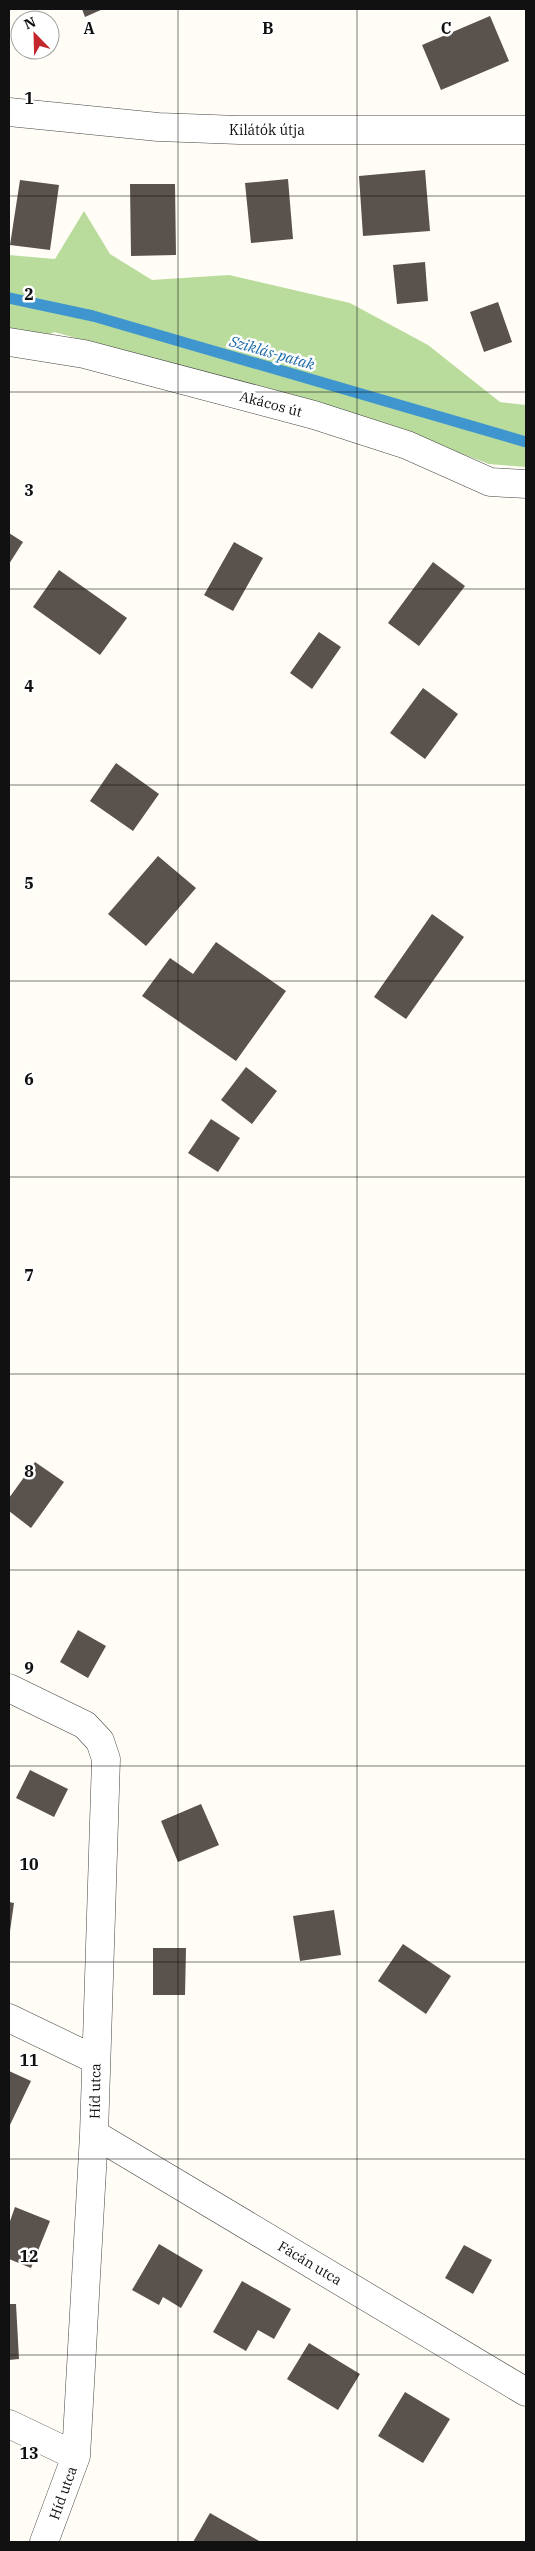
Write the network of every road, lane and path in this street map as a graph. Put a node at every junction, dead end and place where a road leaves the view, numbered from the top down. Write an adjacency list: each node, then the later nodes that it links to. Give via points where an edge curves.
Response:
1 (9, 112): 2 (street, Kilátók útja, via 158,127 239,130)
2 (526, 130)
3 (9, 342): 4 (street, Akácos út, via 84,354 314,415 407,445 490,482)
4 (526, 484)
5 (9, 1688): 7 (street, Híd utca, via 85,1726 100,1741 106,1759)
6 (9, 2018): 7 (street)
7 (96, 2060): 8 (street, Híd utca)
8 (94, 2134): 9 (street, Fácán utca); 11 (street, Híd utca)
9 (526, 2392)
10 (9, 2424): 11 (street)
11 (76, 2456): 12 (street, Híd utca)
12 (44, 2542)

